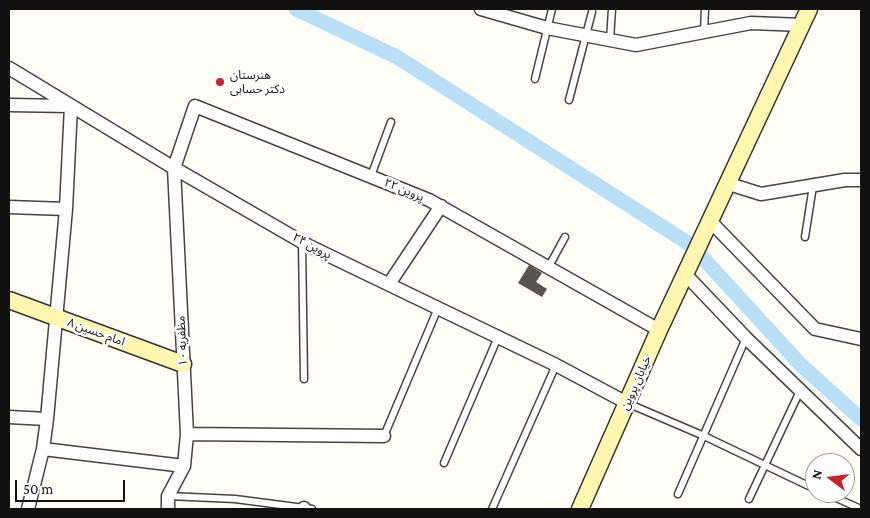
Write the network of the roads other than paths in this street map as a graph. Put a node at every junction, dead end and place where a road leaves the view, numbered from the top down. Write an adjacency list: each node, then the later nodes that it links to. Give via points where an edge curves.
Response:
1 (481, 9): 6 (street)
2 (552, 9): 9 (lane)
3 (612, 9): 12 (lane)
4 (705, 9): 10 (lane)
5 (809, 9): 8 (street)
6 (496, 11): 9 (street)
7 (592, 12): 11 (lane)
8 (803, 25): 10 (street, via 751,23); 22 (street)
9 (547, 28): 11 (street); 14 (lane)
10 (704, 33): 12 (street, via 636,45)
11 (586, 36): 12 (street); 15 (lane)
12 (610, 40)
13 (9, 68): 17 (street, پروین ۲۴)
14 (535, 79)
15 (569, 100)
16 (9, 105): 17 (street)
17 (70, 106): 19 (street, پروین ۲۴); 26 (street)
18 (390, 122): 20 (lane)
19 (174, 168): 20 (street, پروین ۲۲, via 195,106); 30 (street, پروین ۲۴); 41 (street, مظفریه ۱۰)
20 (371, 176): 24 (street, پروین ۲۲)
21 (861, 180): 23 (street)
22 (726, 182): 23 (street, via 762,194); 27 (street)
23 (813, 186): 29 (lane)
24 (441, 206): 31 (street, پروین ۲۲); 33 (street)
25 (9, 207): 26 (street)
26 (66, 209): 36 (street)
27 (709, 220): 32 (street, خیابان پروین); 40 (street, via 815,329)
28 (565, 237): 31 (lane)
29 (805, 238)
30 (302, 242): 33 (street, پروین ۲۴); 43 (lane)
31 (548, 268): 37 (street, پروین ۲۲)
32 (685, 274): 37 (street, خیابان پروین); 39 (street)
33 (389, 284): 35 (street, پروین ۲۴)
34 (9, 300): 36 (street, امام حسین ۸)
35 (438, 308): 38 (street, پروین ۲۴); 49 (lane)
36 (56, 318): 41 (street, امام حسین ۸); 47 (street)
37 (659, 330): 45 (street, خیابان پروین)
38 (498, 337): 42 (street, پروین ۲۴); 53 (lane)
39 (746, 338): 44 (street); 50 (lane)
40 (861, 339)
41 (183, 364): 48 (street, مظفریه ۱۰)
42 (556, 365): 45 (street, پروین ۲۴); 64 (lane)
43 (304, 379)
44 (800, 391): 52 (street); 55 (lane)
45 (627, 403): 50 (lane); 65 (street, خیابان پروین)
46 (9, 417): 47 (street)
47 (47, 419): 51 (street)
48 (186, 434): 49 (street); 54 (street, مظفریه ۱۰)
49 (384, 436)
50 (704, 436): 55 (lane); 57 (lane)
51 (43, 449): 54 (street); 61 (street)
52 (861, 449)
53 (444, 463)
54 (184, 466): 58 (street, مظفریه ۱۰)
55 (766, 467): 56 (lane); 59 (lane)
56 (805, 485)
57 (678, 494)
58 (168, 496): 62 (street, مظفریه ۱۰); 63 (lane, via 235,499)
59 (749, 499)
60 (848, 503): 66 (lane)
61 (28, 509)
62 (168, 509)
63 (307, 509)
64 (492, 509)
65 (580, 509)
66 (861, 509)

